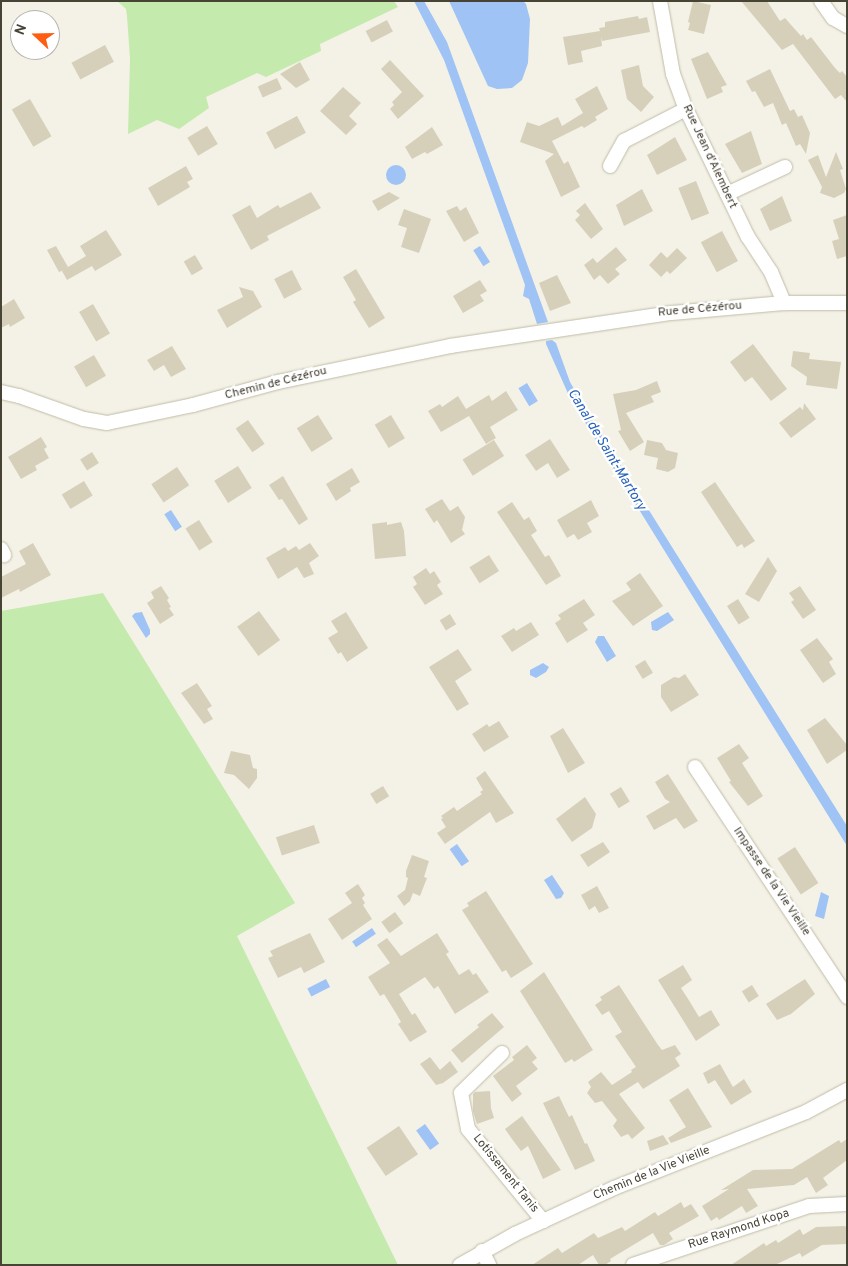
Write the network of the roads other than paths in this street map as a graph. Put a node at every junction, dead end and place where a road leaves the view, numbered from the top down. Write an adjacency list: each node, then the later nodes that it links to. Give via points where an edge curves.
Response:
1 (660, 1): 4 (street, Rue Jean d'Alembert, via 673,74)
2 (821, 1): 3 (street, via 833,18)
3 (847, 26)
4 (686, 109): 5 (street, via 624,141); 7 (street, Rue Jean d'Alembert)
5 (610, 166)
6 (785, 168): 7 (street)
7 (727, 194): 8 (street, Rue Jean d'Alembert, via 748,237 771,272)
8 (784, 303): 9 (street, Rue de Cézérou); 10 (street, Rue de Cézérou, via 652,315)
9 (847, 303)
10 (554, 330): 11 (street, Chemin de Cézérou, via 450,346 278,382 193,405 107,423 70,415)
11 (1, 392)
12 (694, 767): 13 (street, Impasse de la Vie Vieille)
13 (847, 997)
14 (502, 1053): 17 (street, Lotissement Tanis, via 461,1093 468,1129)
15 (847, 1090): 17 (street, Chemin de la Vie Vieille, via 806,1112 614,1188)
16 (847, 1204): 19 (street, Rue Raymond Kopa, via 809,1206)
17 (543, 1221): 18 (street, Chemin de la Vie Vieille)
18 (482, 1251): 20 (street, Chemin de la Vie Vieille); 21 (street)
19 (642, 1263)
20 (460, 1265)
21 (489, 1265)

